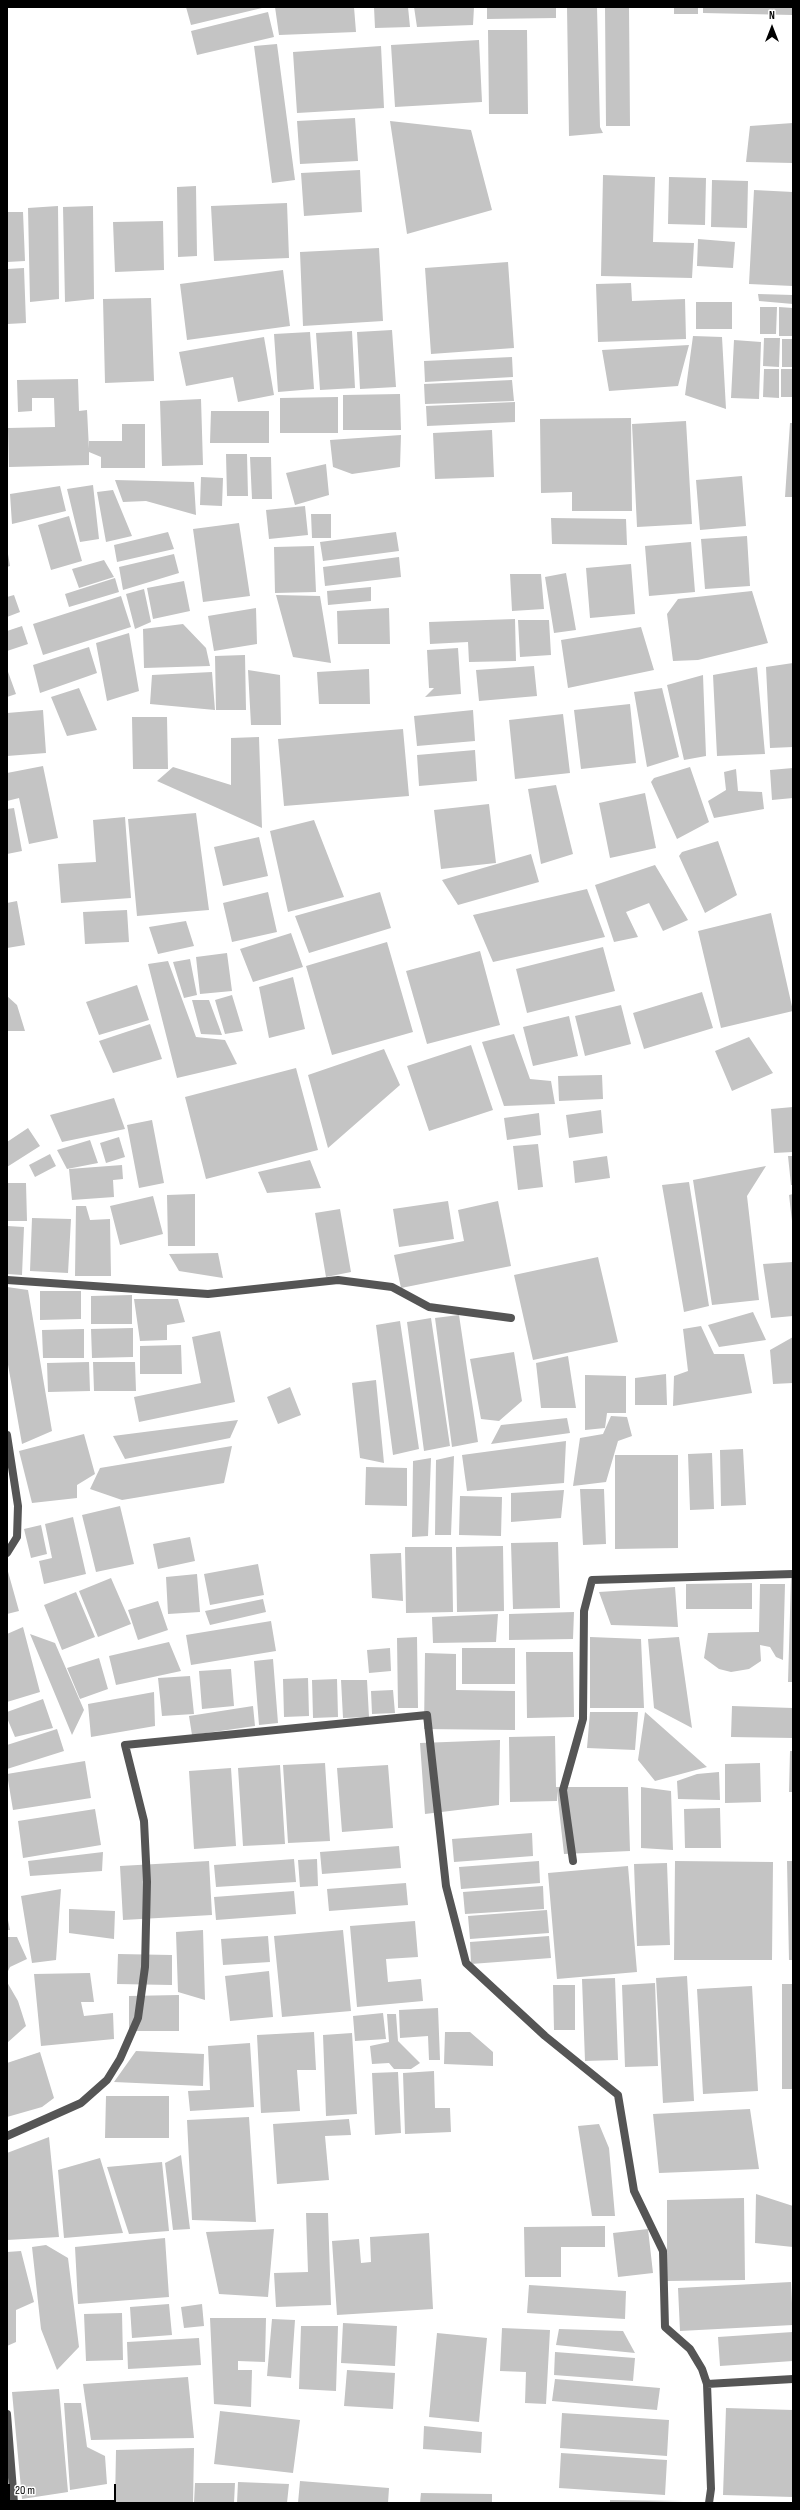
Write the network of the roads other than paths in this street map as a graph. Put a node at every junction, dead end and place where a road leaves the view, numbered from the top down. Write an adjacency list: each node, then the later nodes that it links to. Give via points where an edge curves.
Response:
1 (7, 1280): 2 (street, via 208,1294 338,1280 392,1287 429,1308)
2 (511, 1318)
3 (7, 1435): 4 (street, via 18,1506 17,1537)
4 (7, 1552)
5 (793, 1574): 6 (street, via 592,1580 584,1611 582,1719 563,1790)
6 (573, 1861)
7 (7, 2136): 9 (street, via 81,2103 107,2080 120,2059 138,2018 145,1967 147,1882 144,1821 125,1745 427,1715 446,1886 466,1962 545,2036 618,2095 634,2191 663,2251 665,2327 690,2349 702,2369)
8 (793, 2379): 9 (street)
9 (707, 2384): 12 (street)
10 (7, 2414): 11 (street)
11 (14, 2503)
12 (709, 2503)

